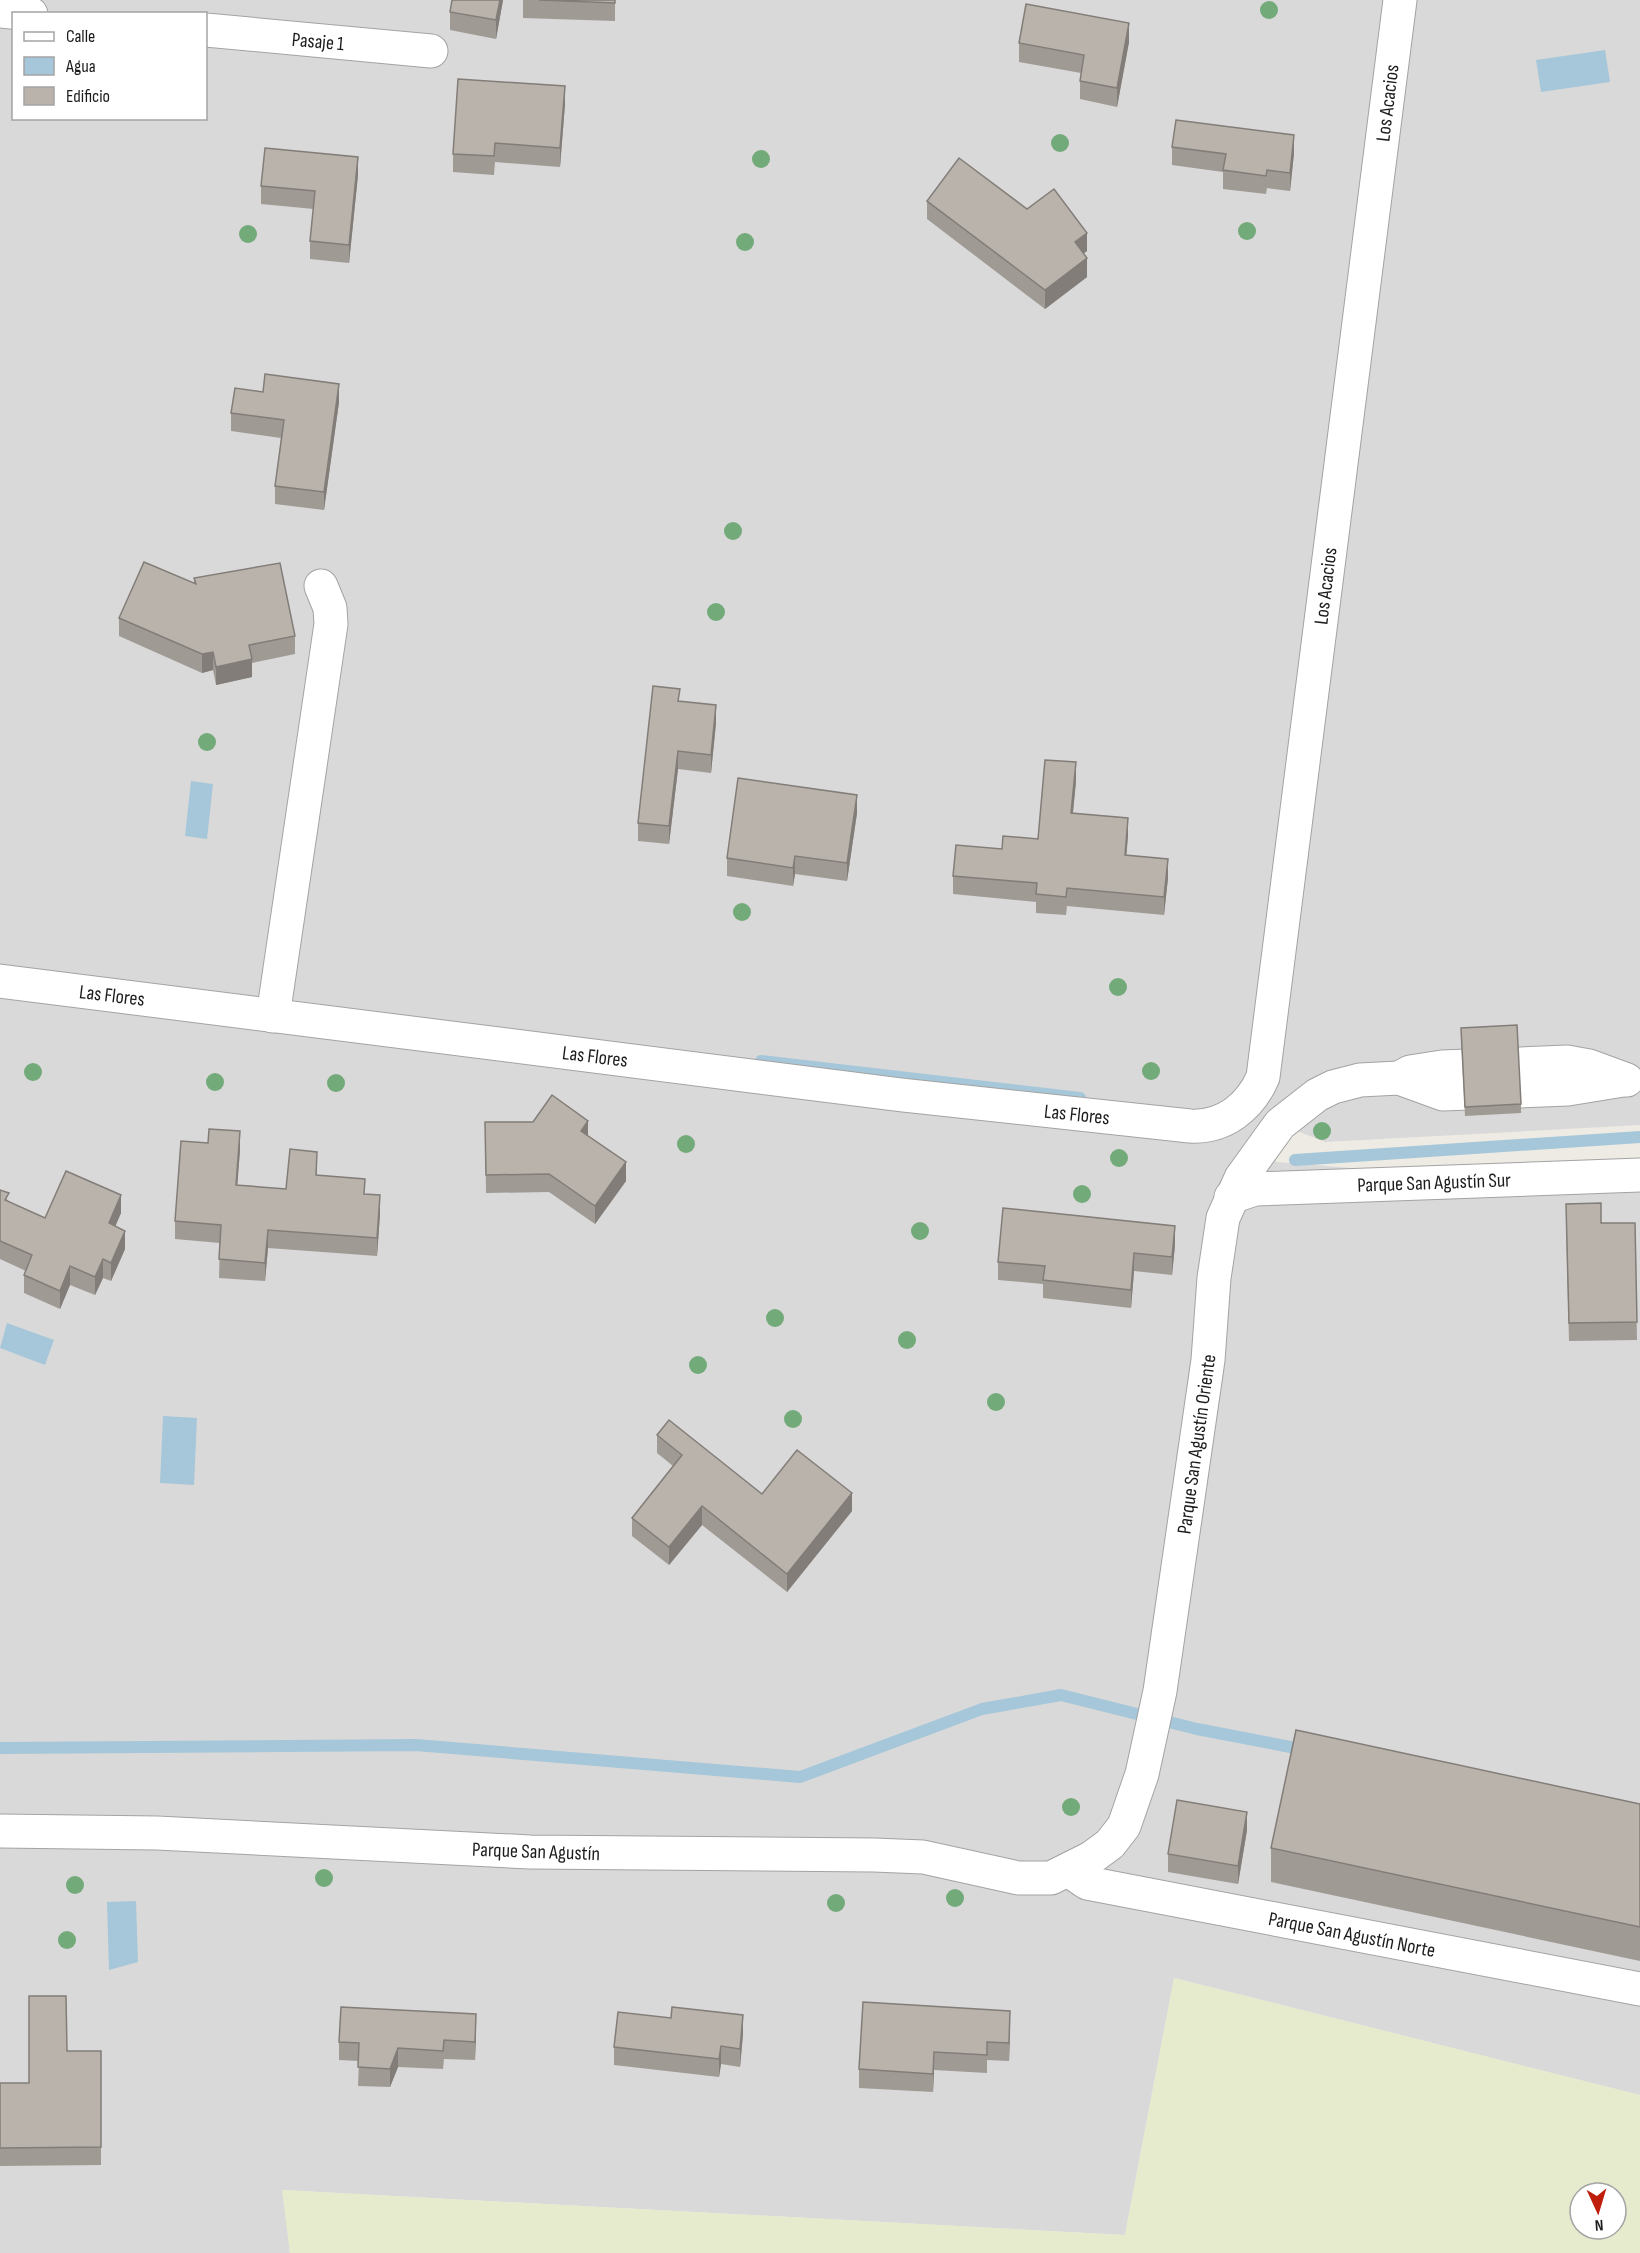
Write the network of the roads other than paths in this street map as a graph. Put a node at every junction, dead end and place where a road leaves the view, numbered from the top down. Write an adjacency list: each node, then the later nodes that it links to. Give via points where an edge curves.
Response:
1 (1400, 0): 10 (street, Los Acacios, via 1263,1077 1251,1099 1225,1120)
2 (0, 10): 3 (street)
3 (16, 12)
4 (207, 30): 5 (street, Pasaje 1)
5 (430, 51)
6 (321, 586): 8 (street, via 330,608 331,624)
7 (0, 981): 8 (street, Las Flores)
8 (273, 1016): 10 (street, Las Flores, via 902,1095)
9 (1634, 1079): 12 (street, Parque San Agustín Oriente, via 1567,1062 1442,1067 1410,1072 1399,1078 1360,1080 1333,1087 1280,1124)
10 (1190, 1126)
11 (1640, 1175): 12 (street, Parque San Agustín Sur, via 1255,1189)
12 (1230, 1197): 14 (street, Parque San Agustín Oriente, via 1216,1262 1209,1360 1160,1691 1142,1774 1124,1826 1110,1844)
13 (0, 1831): 14 (street, Parque San Agustín, via 157,1833 530,1852 923,1857 967,1869 1036,1879 1051,1878)
14 (1068, 1870): 15 (street, Parque San Agustín Norte, via 1087,1883)
15 (1640, 1989)

